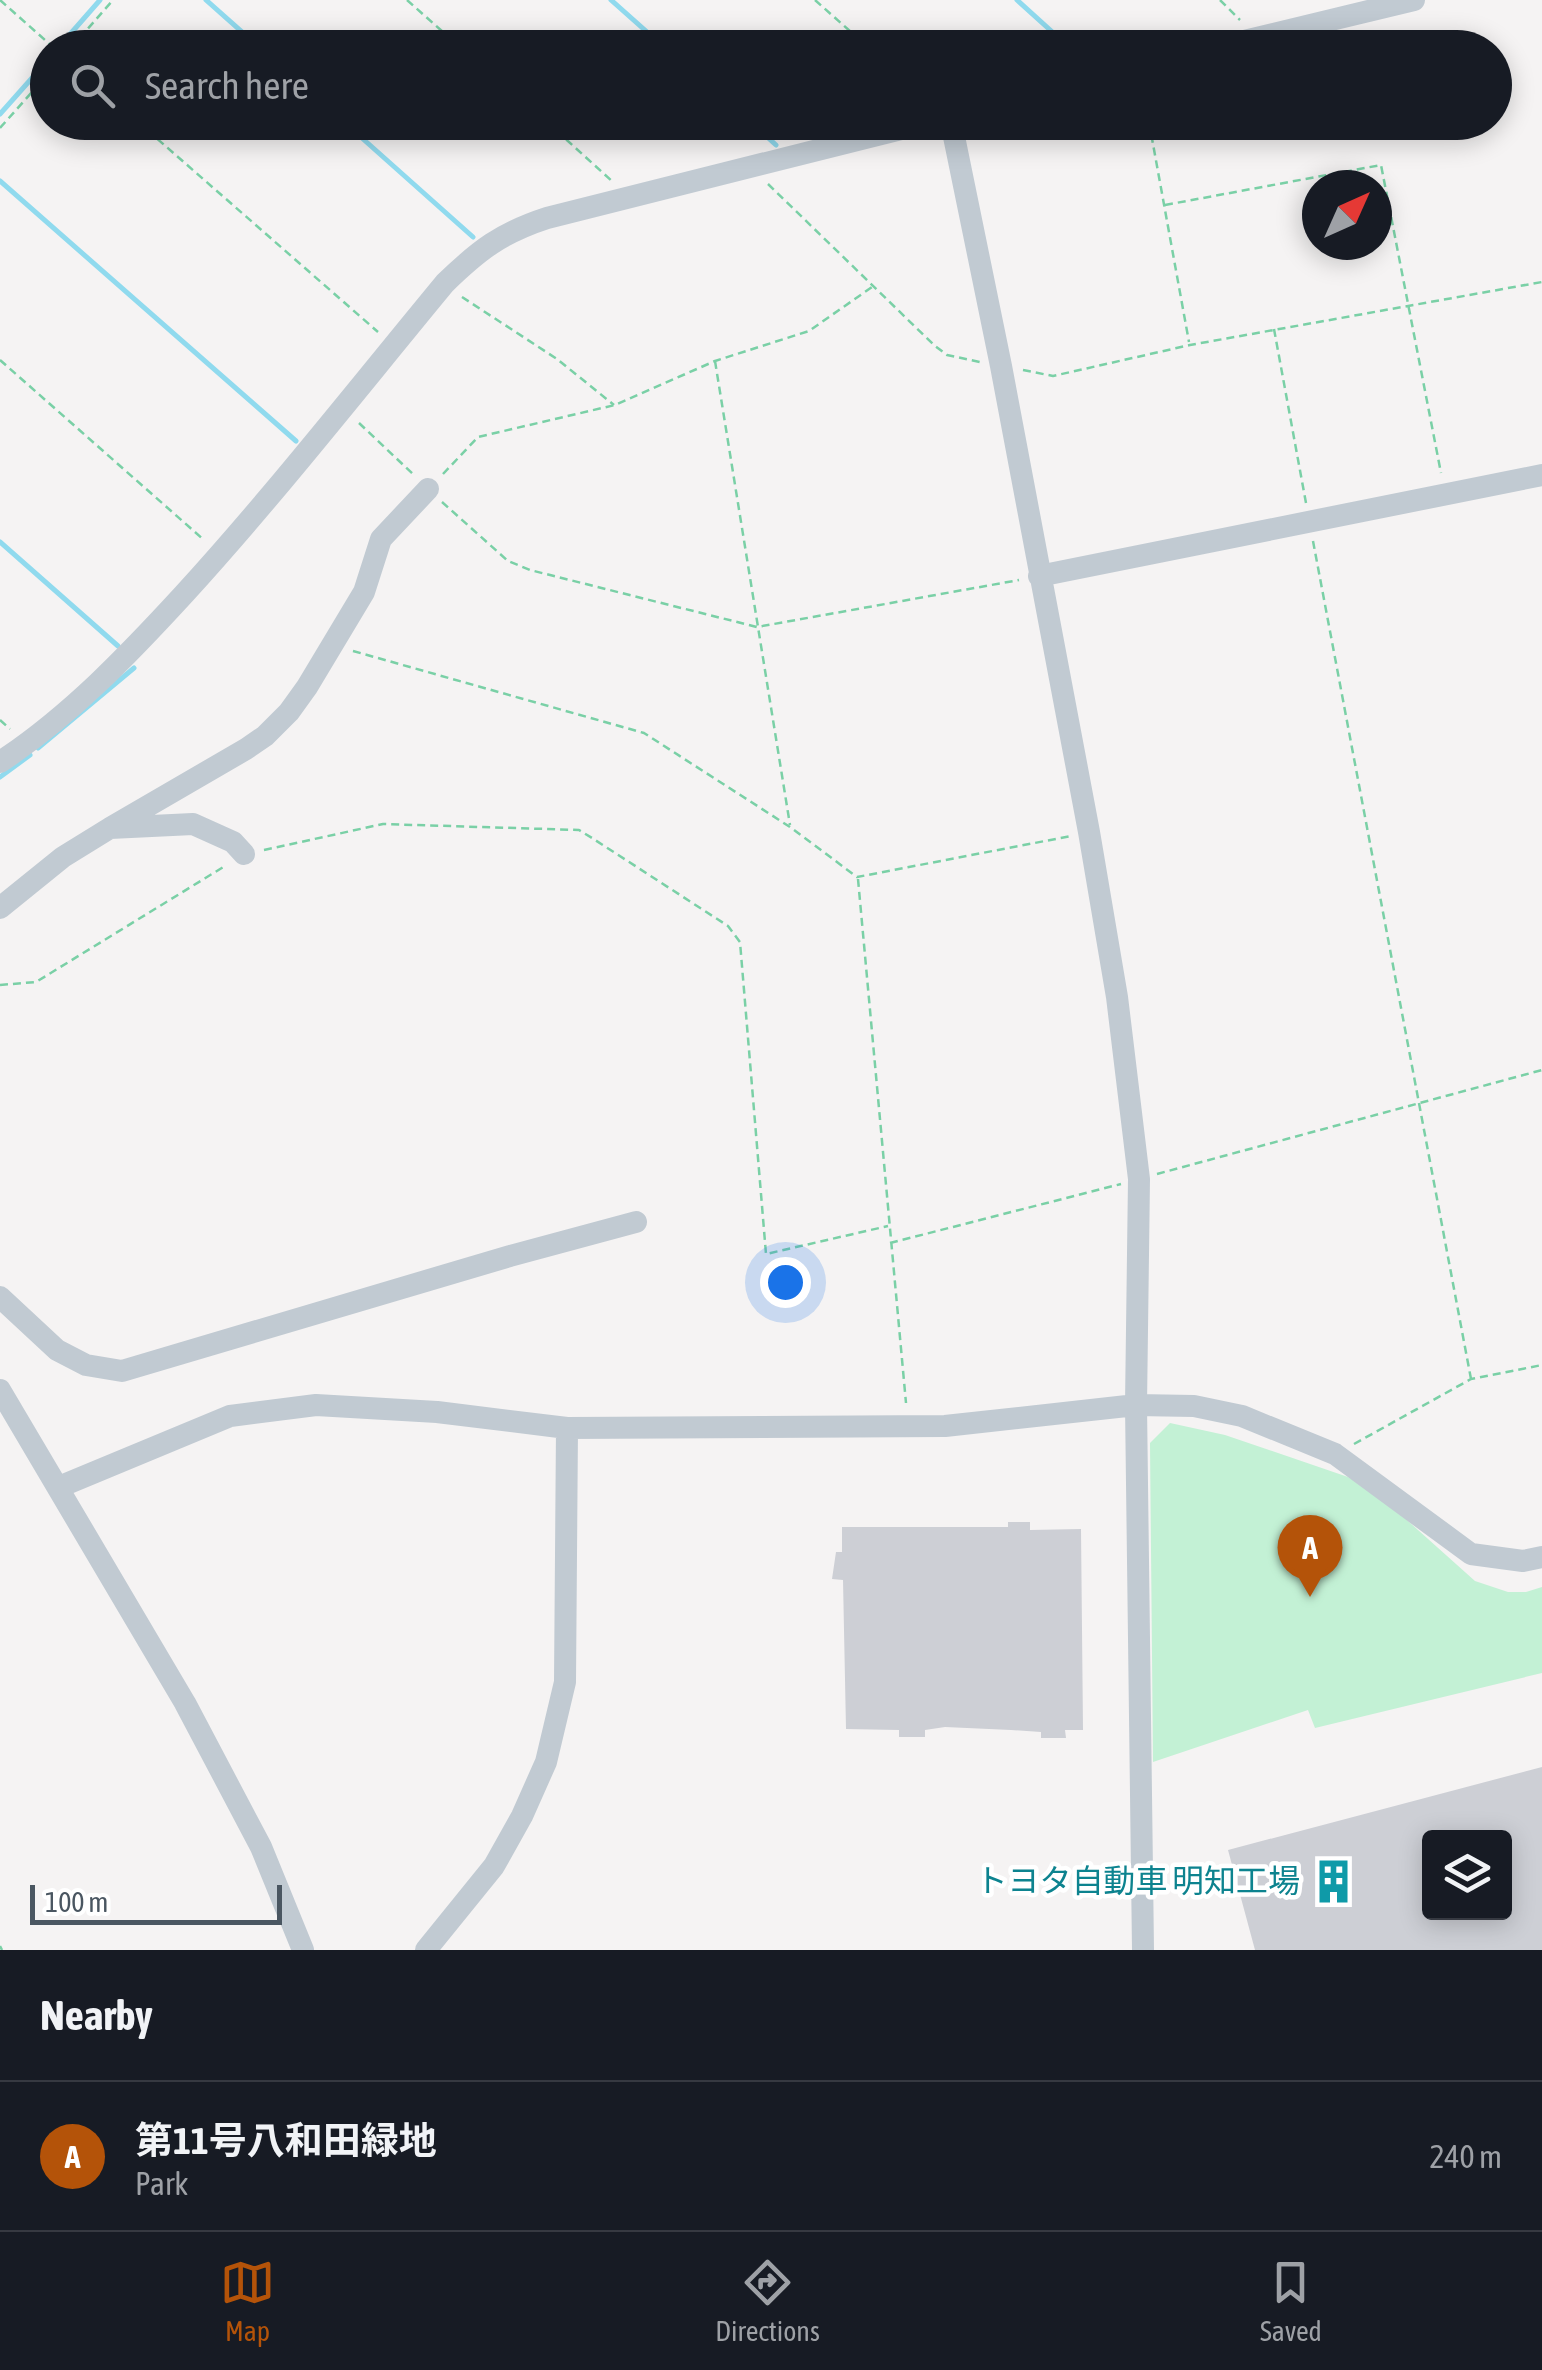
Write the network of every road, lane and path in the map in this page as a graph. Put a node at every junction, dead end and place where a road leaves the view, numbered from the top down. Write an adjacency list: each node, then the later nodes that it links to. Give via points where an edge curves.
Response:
1 (0, 0): 7 (path)
2 (113, 0): 8 (path)
3 (407, 0): 9 (path)
4 (815, 0): 10 (path)
5 (1220, 0): 11 (path)
6 (1414, 0): 12 (street)
7 (34, 30)
8 (87, 30)
9 (441, 30)
10 (848, 30)
11 (1251, 30)
12 (1288, 30)
13 (30, 94): 14 (path)
14 (0, 128)
15 (159, 140): 28 (path)
16 (566, 140): 21 (path)
17 (861, 140): 20 (street)
18 (955, 140): 32 (street)
19 (1153, 140): 22 (path)
20 (752, 169): 21 (street); 25 (path)
21 (628, 198): 24 (street, via 514,229 482,247)
22 (1166, 205): 26 (path, via 1381,164); 29 (path)
23 (1542, 282): 26 (path)
24 (445, 283): 28 (street); 33 (path)
25 (872, 287): 31 (path, via 808,331); 32 (path, via 947,355)
26 (1407, 305): 27 (path); 37 (path)
27 (1274, 329): 29 (path); 38 (path)
28 (394, 345): 34 (street)
29 (1190, 346): 32 (path, via 1053,376)
30 (0, 360): 39 (path)
31 (714, 360): 33 (path); 41 (path)
32 (1001, 366): 40 (street)
33 (614, 405): 36 (path, via 478,438)
34 (343, 408): 36 (path); 39 (street)
35 (1542, 475): 37 (street)
36 (428, 490): 41 (path, via 508,560 530,570); 42 (street, via 381,539 364,592)
37 (1445, 494): 38 (street)
38 (1309, 520): 40 (street); 52 (path)
39 (220, 554): 43 (street, via 122,662)
40 (1039, 576): 41 (path); 46 (street)
41 (758, 626): 44 (path)
42 (332, 646): 44 (path, via 644,734); 45 (street, via 265,736)
43 (0, 762)
44 (790, 826): 48 (path)
45 (110, 828): 47 (street, via 193,824); 49 (street)
46 (1089, 832): 48 (path); 53 (street)
47 (244, 854): 50 (path, via 36,982); 55 (path, via 383,824 579,830 728,926 740,942 766,1254)
48 (858, 877): 55 (path)
49 (0, 908)
50 (0, 985)
51 (1542, 1070): 52 (path)
52 (1417, 1104): 53 (path); 59 (path)
53 (1139, 1179): 56 (path); 61 (street)
54 (636, 1222): 57 (street, via 122,1371 86,1365 57,1350)
55 (888, 1226): 56 (path)
56 (890, 1242): 62 (path)
57 (0, 1298)
58 (1542, 1365): 59 (path)
59 (1471, 1379): 64 (path)
60 (0, 1390): 65 (street)
61 (1136, 1405): 62 (street); 64 (street, via 1242,1416); 69 (street)
62 (908, 1426): 63 (street)
63 (567, 1428): 65 (street, via 316,1405 230,1416); 68 (street, via 564,1682 546,1762 494,1866)
64 (1335, 1454): 66 (street, via 1471,1554)
65 (59, 1487): 67 (street, via 261,1847)
66 (1542, 1557)
67 (303, 1950)
68 (426, 1950)
69 (1143, 1950)

